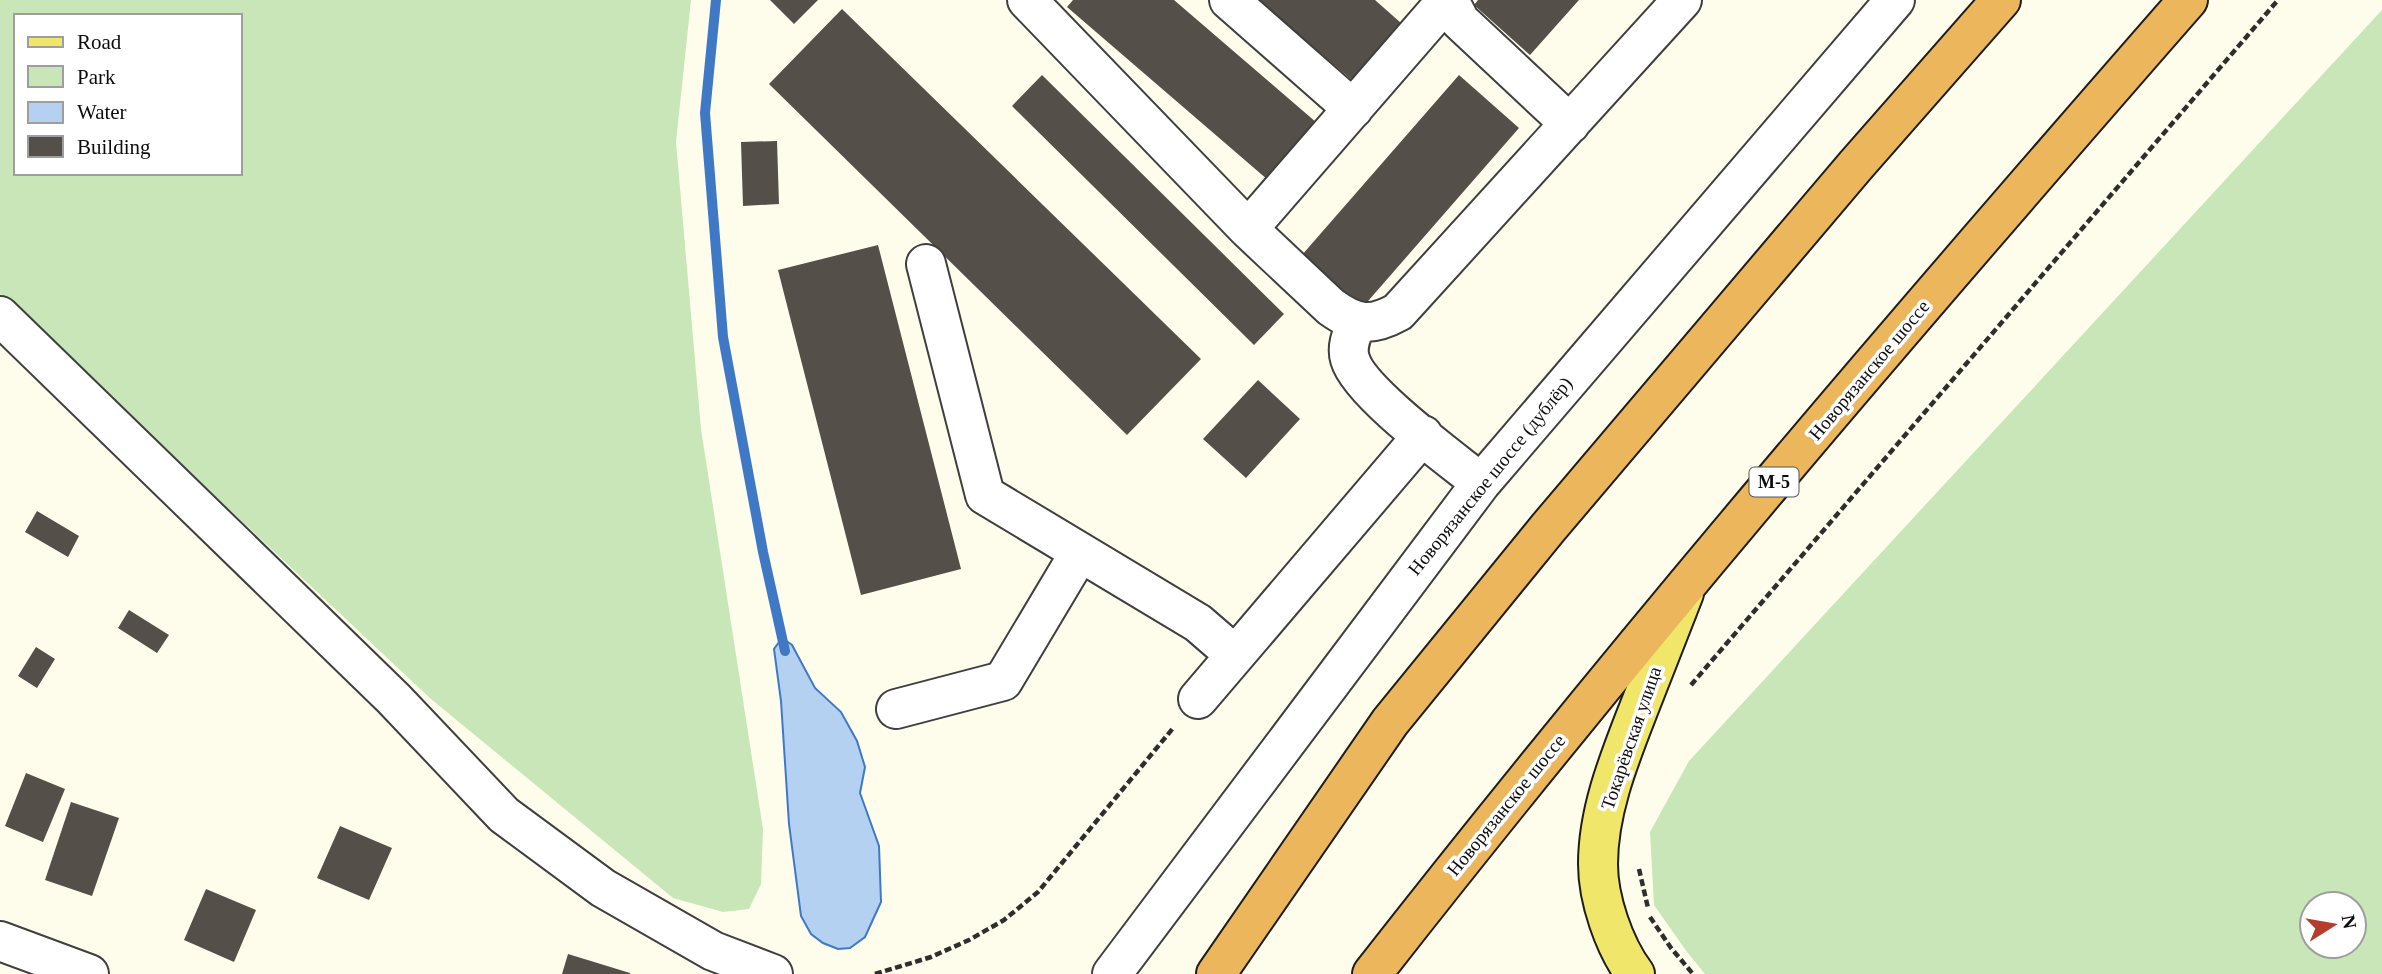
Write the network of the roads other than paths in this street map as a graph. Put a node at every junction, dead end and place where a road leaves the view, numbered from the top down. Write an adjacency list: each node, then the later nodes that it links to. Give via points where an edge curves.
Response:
1 (1027, 0): 10 (street)
2 (1229, 0): 8 (street)
3 (1448, 0): 8 (street); 9 (street, via 1460,21)
4 (1682, 0): 9 (street)
5 (1895, 0): 15 (street, Новорязанское шоссе (дублёр))
6 (2001, 0): 25 (highway, via 1563,510 1390,722)
7 (2188, 0): 17 (highway, Новорязанское шоссе / М-5)
8 (1353, 109): 10 (street)
9 (1570, 124): 13 (street, via 1398,312 1380,322)
10 (1248, 229): 13 (street, via 1331,307)
11 (926, 264): 16 (street, via 985,495)
12 (0, 316): 24 (street, via 394,699 504,815 603,888 713,951)
13 (1357, 322): 14 (street, via 1349,341 1356,373)
14 (1423, 435): 15 (street); 18 (street)
15 (1480, 483): 22 (street, Новорязанское шоссе (дублёр))
16 (1080, 552): 18 (street, via 1198,623); 20 (street, via 1003,681)
17 (1688, 583): 26 (highway, Новорязанское шоссе / М-5); 27 (main road, Токарёвская улица, via 1605,806 1598,864 1607,920)
18 (1235, 655): 19 (street)
19 (1198, 699)
20 (896, 709)
21 (0, 941): 23 (street)
22 (1113, 967)
23 (89, 974)
24 (773, 974)
25 (1216, 974)
26 (1372, 974)
27 (1635, 974)

